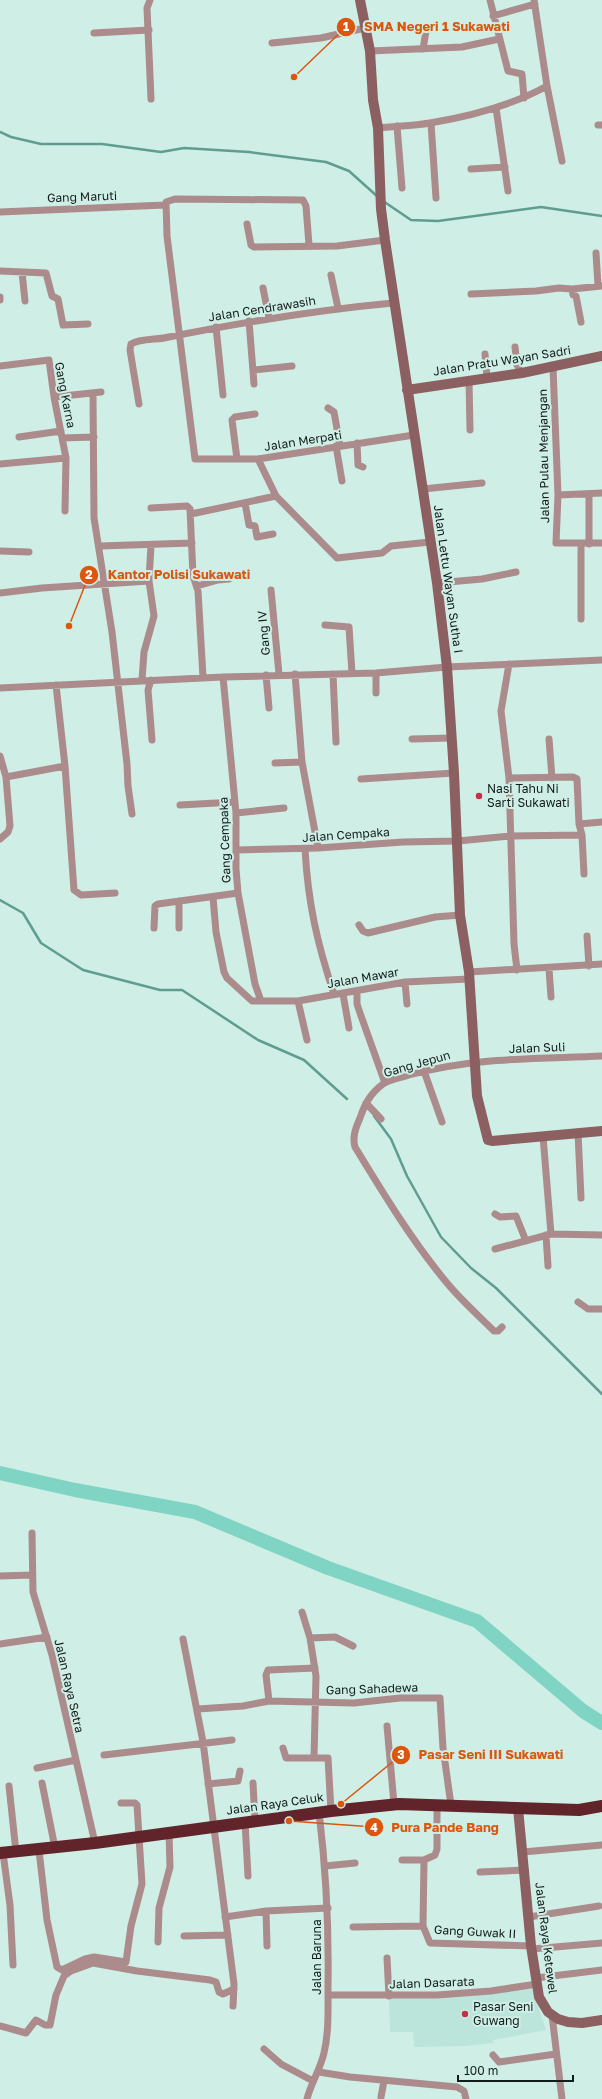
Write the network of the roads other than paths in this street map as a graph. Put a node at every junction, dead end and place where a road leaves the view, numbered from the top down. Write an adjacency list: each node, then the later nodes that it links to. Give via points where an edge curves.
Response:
1 (150, 0): 7 (street, via 147,8)
2 (360, 0): 6 (street, Jalan Lettu Wayan Sutha I)
3 (490, 0): 5 (street)
4 (534, 2): 5 (street); 14 (street)
5 (493, 16): 10 (street)
6 (365, 28): 11 (street, via 321,38); 13 (street, Jalan Lettu Wayan Sutha I)
7 (149, 30): 9 (street); 16 (street)
8 (426, 31): 12 (street)
9 (94, 33)
10 (499, 39): 12 (street, via 462,48); 15 (street, via 508,71 522,74)
11 (272, 43)
12 (423, 49): 13 (street)
13 (370, 51): 20 (street, Jalan Lettu Wayan Sutha I, via 373,100)
14 (547, 86): 15 (street); 21 (street)
15 (524, 98): 17 (street)
16 (151, 99)
17 (496, 108): 18 (street); 22 (street)
18 (430, 123): 19 (street); 26 (street)
19 (398, 126): 20 (street); 24 (street)
20 (378, 128): 30 (street, Jalan Lettu Wayan Sutha I, via 381,209)
21 (562, 161)
22 (505, 167): 23 (street); 25 (street)
23 (471, 169)
24 (402, 188)
25 (508, 191)
26 (436, 198)
27 (166, 205): 28 (street, Gang Maruti); 31 (street, Gang Maruti, via 166,202 175,199 303,200 306,206); 48 (street, via 167,236)
28 (0, 212)
29 (247, 224): 31 (street, via 251,245 254,247)
30 (385, 240): 31 (street, via 336,246); 41 (street, Jalan Lettu Wayan Sutha I)
31 (309, 245)
32 (596, 253): 36 (street)
33 (0, 271): 34 (street)
34 (22, 272): 40 (street); 46 (street, via 47,273 52,296 58,298 63,325)
35 (332, 275): 42 (street)
36 (600, 286): 38 (street)
37 (263, 288): 43 (street)
38 (572, 289): 39 (street); 45 (street, via 573,296 576,296)
39 (471, 294)
40 (25, 302)
41 (393, 303): 42 (street, Jalan Cendrawasih); 60 (street, Jalan Lettu Wayan Sutha I)
42 (338, 308): 43 (street, Jalan Cendrawasih)
43 (269, 318): 44 (street, Jalan Cendrawasih)
44 (249, 321): 47 (street, Jalan Cendrawasih); 55 (street)
45 (581, 322)
46 (88, 324)
47 (216, 327): 48 (street, Jalan Cendrawasih); 63 (street)
48 (181, 335): 65 (street, Jalan Cendrawasih, via 131,344); 76 (street, Jalan Merpati, via 195,459)
49 (515, 347): 56 (street, via 517,365)
50 (486, 354): 57 (street)
51 (602, 356): 54 (street, Jalan Pratu Wayan Sadri)
52 (0, 366): 64 (street, Gang Karna, via 49,359)
53 (292, 366): 55 (street)
54 (553, 368): 56 (street, Jalan Pratu Wayan Sadri); 85 (street, Jalan Pulau Menjangan)
55 (253, 370): 59 (street)
56 (522, 373): 57 (street, Jalan Pratu Wayan Sadri)
57 (487, 378): 58 (street, Jalan Pratu Wayan Sadri)
58 (470, 380): 60 (street, Jalan Pratu Wayan Sadri); 68 (street)
59 (254, 384)
60 (407, 390): 70 (street, Jalan Lettu Wayan Sutha I)
61 (101, 392): 62 (street)
62 (93, 394): 64 (street); 72 (street)
63 (223, 395)
64 (54, 397): 69 (street, Gang Karna)
65 (139, 404)
66 (328, 408): 74 (street, via 334,412)
67 (255, 414): 76 (street, via 235,417 232,420)
68 (470, 430)
69 (62, 435): 71 (street); 72 (street); 75 (street, Gang Karna)
70 (414, 435): 73 (street, Jalan Merpati); 82 (street, Jalan Lettu Wayan Sutha I)
71 (19, 437)
72 (94, 437): 98 (street, via 94,518)
73 (357, 443): 74 (street, Jalan Merpati); 79 (street, via 358,465)
74 (338, 446): 77 (street, Jalan Merpati); 80 (street)
75 (66, 458): 78 (street); 89 (street, Gang Karna)
76 (237, 459): 77 (street, Jalan Merpati)
77 (258, 459): 86 (street)
78 (0, 464)
79 (363, 467)
80 (342, 480)
81 (482, 483): 82 (street)
82 (423, 489): 92 (street, Jalan Lettu Wayan Sutha I)
83 (602, 493): 84 (street)
84 (589, 494): 85 (street); 96 (street)
85 (558, 495): 95 (street, Jalan Pulau Menjangan, via 556,543)
86 (276, 496): 87 (street); 92 (street, via 337,558 382,553 390,546)
87 (245, 503): 90 (street); 91 (street, via 249,524 255,526 257,536)
88 (151, 508): 90 (street, via 187,506)
89 (65, 511)
90 (191, 514): 93 (street)
91 (273, 534)
92 (430, 542): 105 (street, Jalan Lettu Wayan Sutha I)
93 (192, 543): 97 (street); 106 (street)
94 (602, 543): 96 (street)
95 (581, 544): 96 (street); 109 (street)
96 (589, 544)
97 (151, 545): 98 (street); 103 (street)
98 (100, 546): 104 (street)
99 (0, 551): 100 (street)
100 (29, 552)
101 (516, 572): 105 (street, via 482,579)
102 (229, 579): 106 (street)
103 (150, 581): 104 (street); 122 (street, via 154,616 144,652)
104 (104, 583): 108 (street); 124 (street)
105 (437, 583): 113 (street, Jalan Lettu Wayan Sutha I)
106 (197, 586): 121 (street)
107 (271, 590): 116 (street, Gang IV)
108 (0, 593)
109 (582, 619)
110 (325, 625): 114 (street, via 347,625 349,628)
111 (602, 660): 112 (street)
112 (509, 664): 113 (street); 140 (street, via 501,711)
113 (447, 667): 115 (street); 129 (street, Jalan Lettu Wayan Sutha I)
114 (352, 673): 115 (street); 118 (street)
115 (376, 673): 127 (street)
116 (279, 674): 117 (street); 119 (street)
117 (295, 674): 118 (street); 135 (street)
118 (333, 674): 133 (street)
119 (266, 675): 120 (street); 128 (street)
120 (223, 677): 121 (street); 143 (street, Gang Cempaka)
121 (203, 678): 123 (street)
122 (142, 680): 123 (street); 124 (street)
123 (151, 680): 132 (street, via 148,690)
124 (117, 682): 125 (street); 147 (street)
125 (56, 685): 126 (street); 137 (street)
126 (0, 688)
127 (376, 693)
128 (269, 708)
129 (451, 738): 130 (street); 138 (street, Jalan Lettu Wayan Sutha I)
130 (412, 739)
131 (549, 739): 141 (street)
132 (152, 740)
133 (336, 742)
134 (0, 756): 139 (street)
135 (302, 762): 136 (street); 154 (street)
136 (275, 763)
137 (65, 766): 139 (street); 158 (street, via 74,890 81,895)
138 (454, 773): 142 (street); 153 (street, Jalan Lettu Wayan Sutha I)
139 (6, 777): 152 (street, via 9,829)
140 (509, 778): 141 (street); 151 (street)
141 (552, 778): 149 (street, via 577,779)
142 (361, 779)
143 (236, 802): 144 (street); 146 (street, Gang Cempaka)
144 (180, 805)
145 (284, 808): 146 (street)
146 (236, 813): 156 (street, Gang Cempaka)
147 (132, 814)
148 (602, 822): 149 (street)
149 (579, 824): 150 (street)
150 (582, 835): 151 (street, Jalan Cempaka); 157 (street)
151 (511, 836): 153 (street, Jalan Cempaka); 170 (street)
152 (0, 839)
153 (458, 841): 154 (street, Jalan Cempaka); 162 (street, Jalan Lettu Wayan Sutha I)
154 (318, 848): 155 (street, Jalan Cempaka)
155 (305, 849): 156 (street, Jalan Cempaka); 174 (street, via 311,914)
156 (236, 850): 159 (street, Gang Cempaka)
157 (584, 874)
158 (115, 893)
159 (238, 893): 160 (street); 177 (street, Gang Cempaka, via 255,984)
160 (213, 897): 161 (street); 177 (street, via 216,932 224,972 247,998)
161 (179, 901): 164 (street, via 157,904); 165 (street)
162 (460, 915): 163 (street, via 435,917 368,933 363,932); 171 (street, Jalan Lettu Wayan Sutha I)
163 (359, 925)
164 (154, 928)
165 (179, 928)
166 (587, 936): 168 (street)
167 (602, 964): 168 (street, Jalan Mawar)
168 (589, 966): 169 (street, Jalan Mawar)
169 (549, 969): 170 (street, Jalan Mawar); 176 (street)
170 (517, 970): 171 (street, Jalan Mawar)
171 (469, 975): 172 (street, Jalan Mawar); 183 (street, Jalan Lettu Wayan Sutha I)
172 (405, 982): 173 (street, Jalan Mawar); 179 (street)
173 (358, 991): 175 (street, Jalan Mawar); 185 (street, via 357,1004)
174 (334, 994): 175 (street, Jalan Mawar); 178 (street, Jalan Mawar)
175 (343, 994): 180 (street)
176 (551, 997)
177 (261, 1001): 178 (street, Jalan Mawar)
178 (298, 1001): 181 (street)
179 (407, 1004)
180 (349, 1028)
181 (307, 1040)
182 (602, 1056): 183 (street, Jalan Suli)
183 (474, 1062): 184 (street, Gang Jepun); 191 (street, Jalan Lettu Wayan Sutha I, via 476,1096 488,1140 498,1142)
184 (424, 1071): 185 (street, Gang Jepun); 188 (street)
185 (385, 1083): 186 (street, Gang Jepun, via 372,1092)
186 (366, 1103): 187 (street); 201 (street, Gang Jepun, via 356,1128 353,1142 355,1147 411,1236 462,1300 494,1330 498,1331)
187 (381, 1119)
188 (442, 1122)
189 (602, 1131): 190 (street)
190 (578, 1133): 191 (street); 192 (street)
191 (543, 1136): 194 (street)
192 (581, 1198)
193 (495, 1214): 196 (street, via 500,1217 516,1216)
194 (549, 1234): 195 (street); 196 (street); 198 (street)
195 (602, 1235)
196 (526, 1241): 197 (street)
197 (495, 1249)
198 (548, 1266)
199 (578, 1302): 200 (street, via 588,1309)
200 (602, 1309)
201 (502, 1327)
202 (32, 1533): 203 (street, Jalan Raya Setra)
203 (32, 1574): 204 (street); 206 (street, Jalan Raya Setra, via 35,1603)
204 (0, 1576)
205 (302, 1612): 207 (street)
206 (47, 1637): 209 (street); 221 (street, Jalan Raya Setra)
207 (310, 1638): 210 (street, via 335,1637); 211 (street)
208 (183, 1639): 214 (street)
209 (0, 1644)
210 (353, 1646)
211 (315, 1668): 212 (street, via 268,1670 266,1675); 213 (street)
212 (269, 1701): 213 (street, Gang Sahadewa); 214 (street, Gang Sahadewa, via 243,1706)
213 (316, 1701): 220 (street); 231 (street, Gang Sahadewa, via 354,1703 400,1698 440,1698)
214 (198, 1709): 217 (street)
215 (388, 1726): 229 (street)
216 (232, 1740): 217 (street)
217 (204, 1742): 219 (street); 226 (street)
218 (283, 1748): 220 (street, via 286,1758)
219 (104, 1755)
220 (314, 1758): 234 (street, Jalan Baruna, via 328,1758)
221 (76, 1760): 222 (street); 239 (street, Jalan Raya Setra)
222 (37, 1768)
223 (240, 1771): 226 (street, via 238,1781)
224 (42, 1783): 241 (street)
225 (253, 1783): 235 (street)
226 (208, 1784): 236 (street)
227 (10, 1786): 243 (street)
228 (121, 1802): 238 (street, via 135,1802 137,1805)
229 (394, 1804): 230 (highway, Jalan Raya Celuk); 234 (highway, Jalan Raya Celuk)
230 (437, 1804): 231 (highway, Jalan Raya Celuk); 247 (street, via 437,1849 432,1857)
231 (451, 1805): 233 (highway, Jalan Raya Celuk)
232 (602, 1806): 233 (highway, Jalan Raya Celuk, via 580,1810)
233 (518, 1808): 244 (street, Jalan Raya Ketewel)
234 (325, 1811): 235 (highway, Jalan Raya Celuk); 249 (street, Jalan Baruna)
235 (250, 1822): 236 (highway, Jalan Raya Celuk); 252 (street)
236 (213, 1827): 237 (highway, Jalan Raya Celuk); 256 (street)
237 (169, 1833): 238 (highway, Jalan Raya Celuk); 262 (street, via 170,1867 159,1908)
238 (140, 1837): 239 (highway, Jalan Raya Celuk); 242 (street, via 142,1884 130,1926 126,1962 99,1957 85,1959 62,1970 59,1969 46,1920)
239 (95, 1843): 241 (highway, Jalan Raya Celuk)
240 (602, 1845): 244 (street)
241 (55, 1848): 242 (highway, Jalan Raya Celuk)
242 (39, 1850): 243 (highway, Jalan Raya Celuk)
243 (16, 1852): 245 (highway, Jalan Raya Celuk)
244 (523, 1852): 250 (street, Jalan Raya Ketewel)
245 (1, 1853): 267 (street, via 10,1905)
246 (402, 1860): 247 (street)
247 (424, 1860): 258 (street, Gang Guwak II)
248 (355, 1863): 249 (street)
249 (325, 1866): 254 (street, Jalan Baruna)
250 (525, 1870): 251 (street); 257 (street, Jalan Raya Ketewel)
251 (480, 1872)
252 (248, 1876)
253 (599, 1906): 257 (street)
254 (328, 1908): 255 (street); 271 (street, Jalan Baruna)
255 (266, 1911): 256 (street); 264 (street)
256 (225, 1917): 260 (street)
257 (529, 1917): 265 (street, Jalan Raya Ketewel)
258 (423, 1926): 259 (street); 265 (street, Gang Guwak II, via 431,1944)
259 (353, 1927)
260 (228, 1935): 261 (street); 270 (street)
261 (184, 1936)
262 (158, 1942)
263 (602, 1943): 265 (street)
264 (267, 1946)
265 (532, 1947): 269 (street, Jalan Raya Ketewel)
266 (387, 1958): 272 (street)
267 (13, 1965)
268 (602, 1970): 269 (street, Jalan Dasarata)
269 (536, 1981): 272 (street, Jalan Dasarata, via 462,1994); 274 (street, Jalan Raya Ketewel, via 541,2001)
270 (234, 1989): 273 (street); 276 (street, via 222,1994 216,1982 210,1980 94,1963 64,1976 56,1995 50,2025 36,2020 26,2033)
271 (328, 1995): 272 (street, Jalan Dasarata); 280 (street, Jalan Baruna, via 324,2053)
272 (389, 1996)
273 (233, 2006)
274 (552, 2015): 275 (street, via 568,2022); 278 (street)
275 (602, 2020)
276 (0, 2026)
277 (264, 2049): 281 (street, via 280,2064)
278 (556, 2054): 279 (street, via 499,2062); 286 (street)
279 (493, 2055)
280 (319, 2072): 281 (street, Jalan Baruna); 282 (street)
281 (313, 2081): 284 (street, Jalan Baruna)
282 (384, 2081): 283 (street); 285 (street, via 457,2087 464,2091)
283 (381, 2096)
284 (307, 2099)
285 (466, 2099)
286 (562, 2099)

